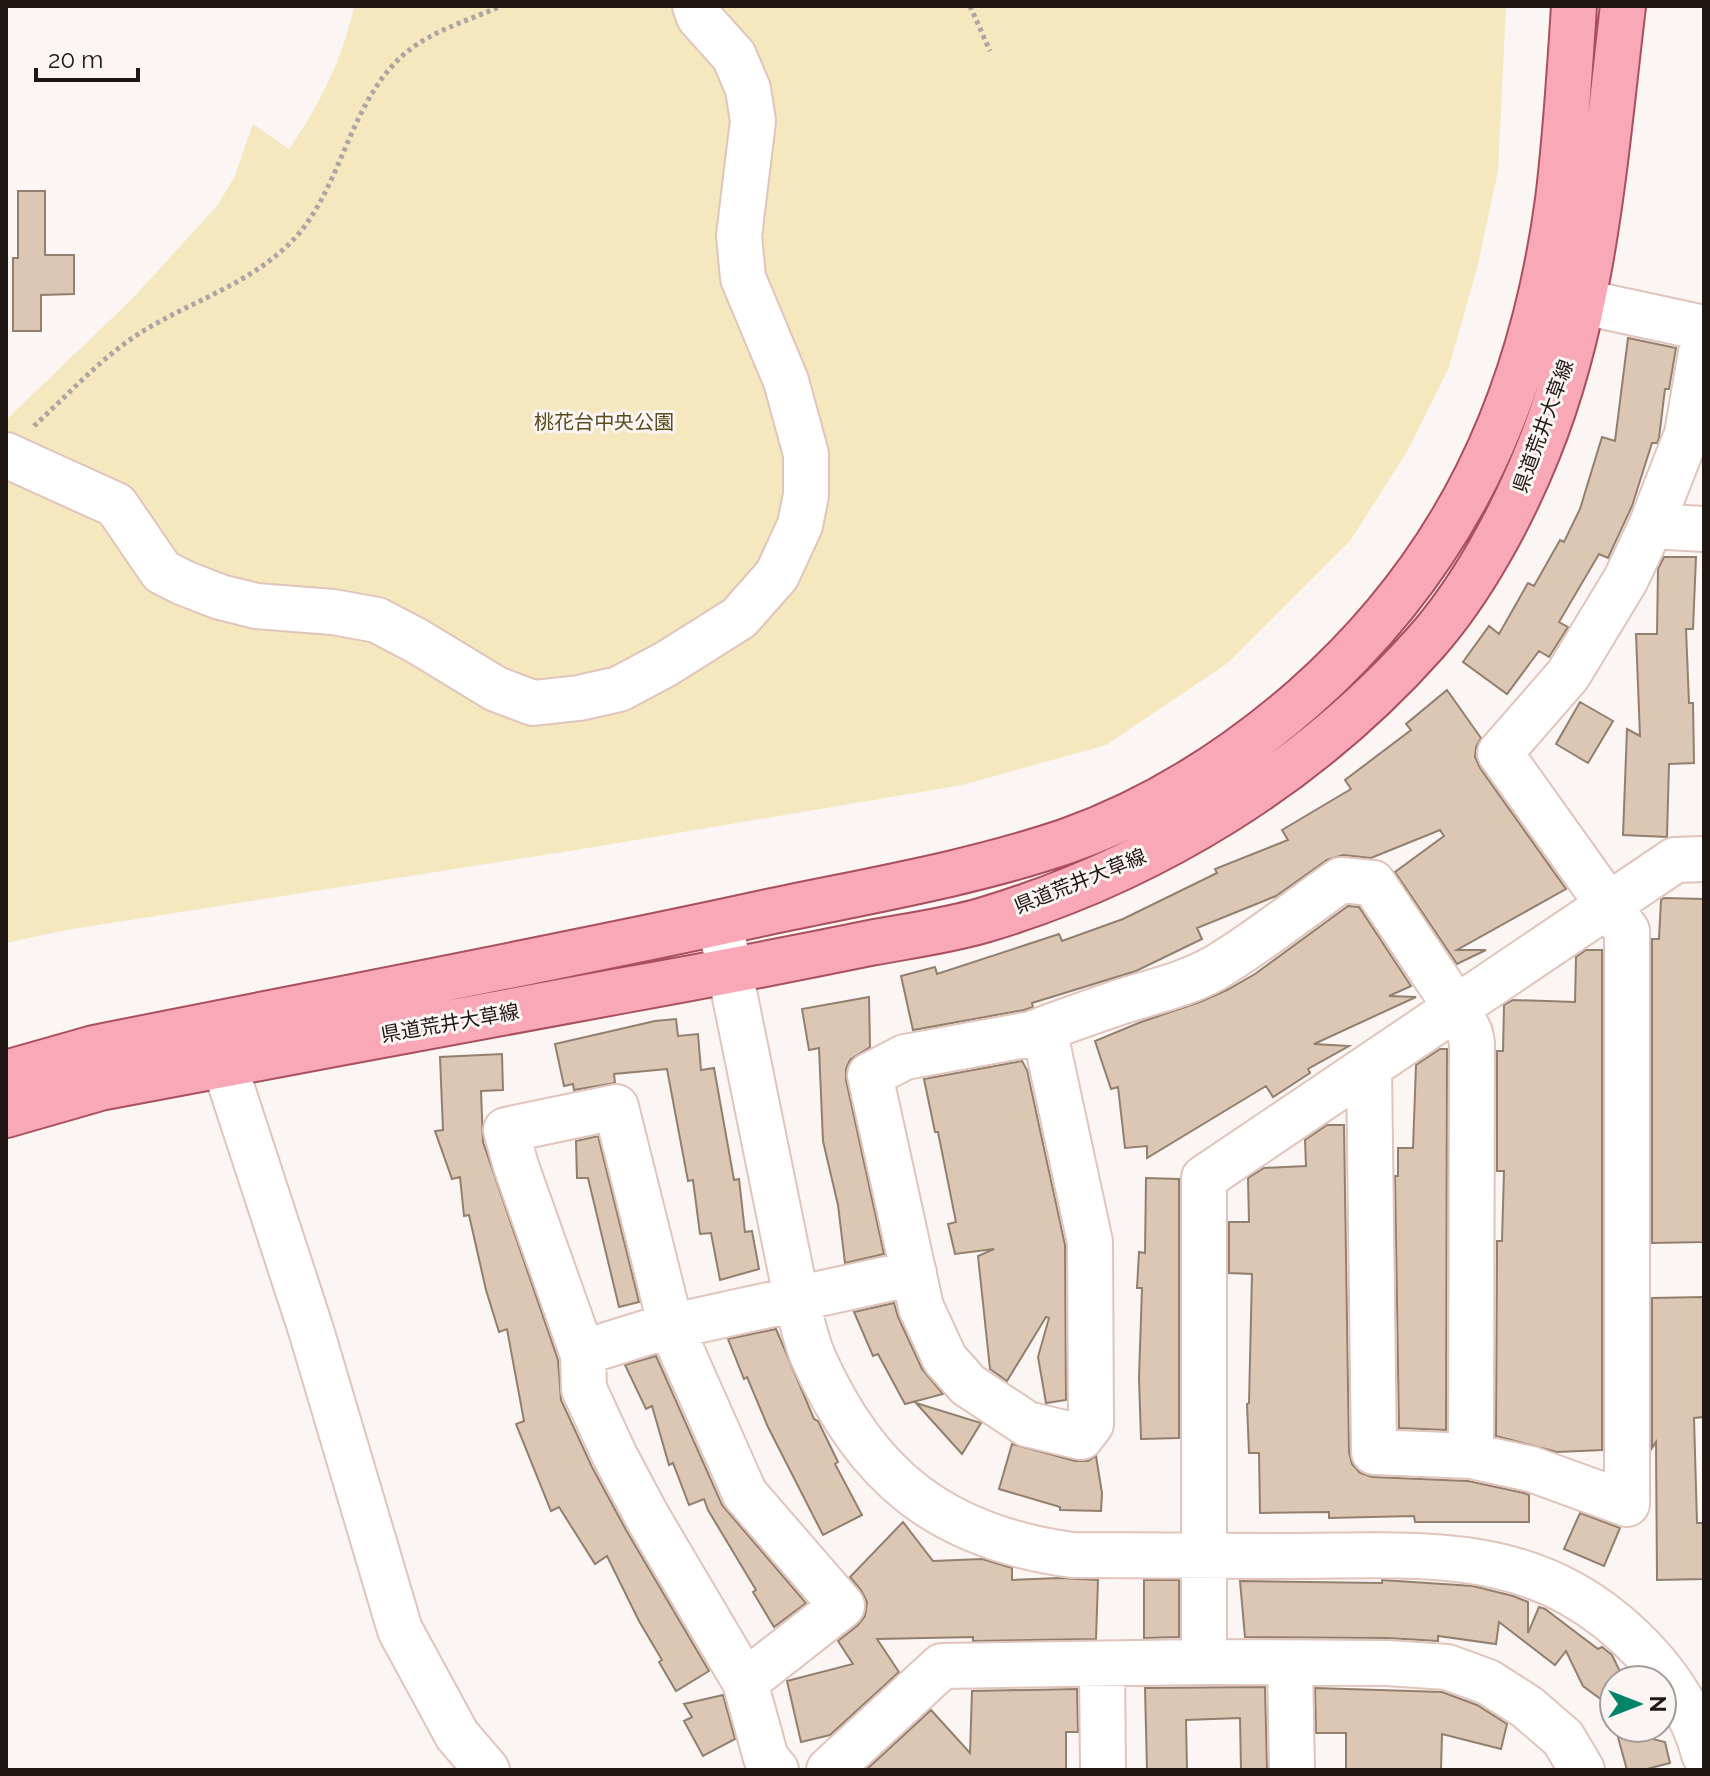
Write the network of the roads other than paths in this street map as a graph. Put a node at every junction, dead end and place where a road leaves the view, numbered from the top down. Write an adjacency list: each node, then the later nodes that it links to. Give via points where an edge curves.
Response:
1 (695, 6): 7 (street, via 734,56 748,89 753,121 739,236 743,278 786,381 806,454 800,525 777,575 739,618 619,689 533,703 496,689 377,620 256,606 162,572 116,505)
2 (1574, 6): 12 (main road, 県道荒井大草線, via 1558,202 1517,381 1471,492 1432,556 1377,627 1278,721 1159,801 1068,840 976,867)
3 (1623, 6): 4 (main road, 県道荒井大草線)
4 (1583, 302): 5 (street); 13 (main road, 県道荒井大草線, via 1537,454 1474,576 1429,638 1371,699 1322,740 1236,805 1178,840 1080,886 981,921)
5 (1704, 328)
6 (1704, 335): 8 (street, via 1687,434)
7 (16, 444)
8 (1651, 526): 9 (street); 11 (street, via 1568,675 1500,753)
9 (1704, 529)
10 (1704, 859): 11 (street, via 1675,860)
11 (1607, 904): 14 (street); 24 (street, via 1627,931 1627,1504 1531,1469)
12 (720, 923): 13 (street); 18 (main road, 県道荒井大草線, via 94,1048)
13 (730, 971): 16 (main road, 県道荒井大草線); 21 (street)
14 (1457, 1009): 15 (street, via 1373,883 1341,880 1214,968); 17 (street); 24 (street, via 1472,1043)
15 (1044, 1029): 20 (street, via 905,1057 870,1075); 20 (street, via 1090,1242 1091,1424 1081,1437 1027,1424 968,1385 945,1359 921,1307)
16 (224, 1064): 19 (main road, 県道荒井大草線, via 100,1088); 31 (street, via 311,1330 400,1630 457,1735)
17 (1369, 1068): 24 (street, via 1374,1452); 25 (street, via 1204,1178)
18 (6, 1073)
19 (6, 1115)
20 (914, 1273): 21 (street)
21 (796, 1297): 22 (street); 25 (street, via 812,1354 860,1439 905,1487 938,1512 976,1532 1031,1549 1072,1555)
22 (671, 1327): 23 (street); 23 (street, via 616,1107 506,1130); 29 (street, via 745,1494 842,1606)
23 (583, 1355): 29 (street, via 584,1389 615,1456)
24 (1471, 1456)
25 (1204, 1556): 26 (street); 30 (street, via 1448,1556 1529,1574 1563,1588 1625,1631 1656,1663 1683,1705)
26 (1204, 1662): 27 (street); 28 (street)
27 (1290, 1663): 35 (street); 36 (street, via 1447,1667 1488,1682 1563,1738)
28 (1102, 1665): 33 (street, via 942,1666); 34 (street)
29 (745, 1682): 32 (street, via 766,1758)
30 (1704, 1754)
31 (487, 1770)
32 (776, 1770)
33 (829, 1770)
34 (1103, 1770)
35 (1292, 1770)
36 (1582, 1770)

